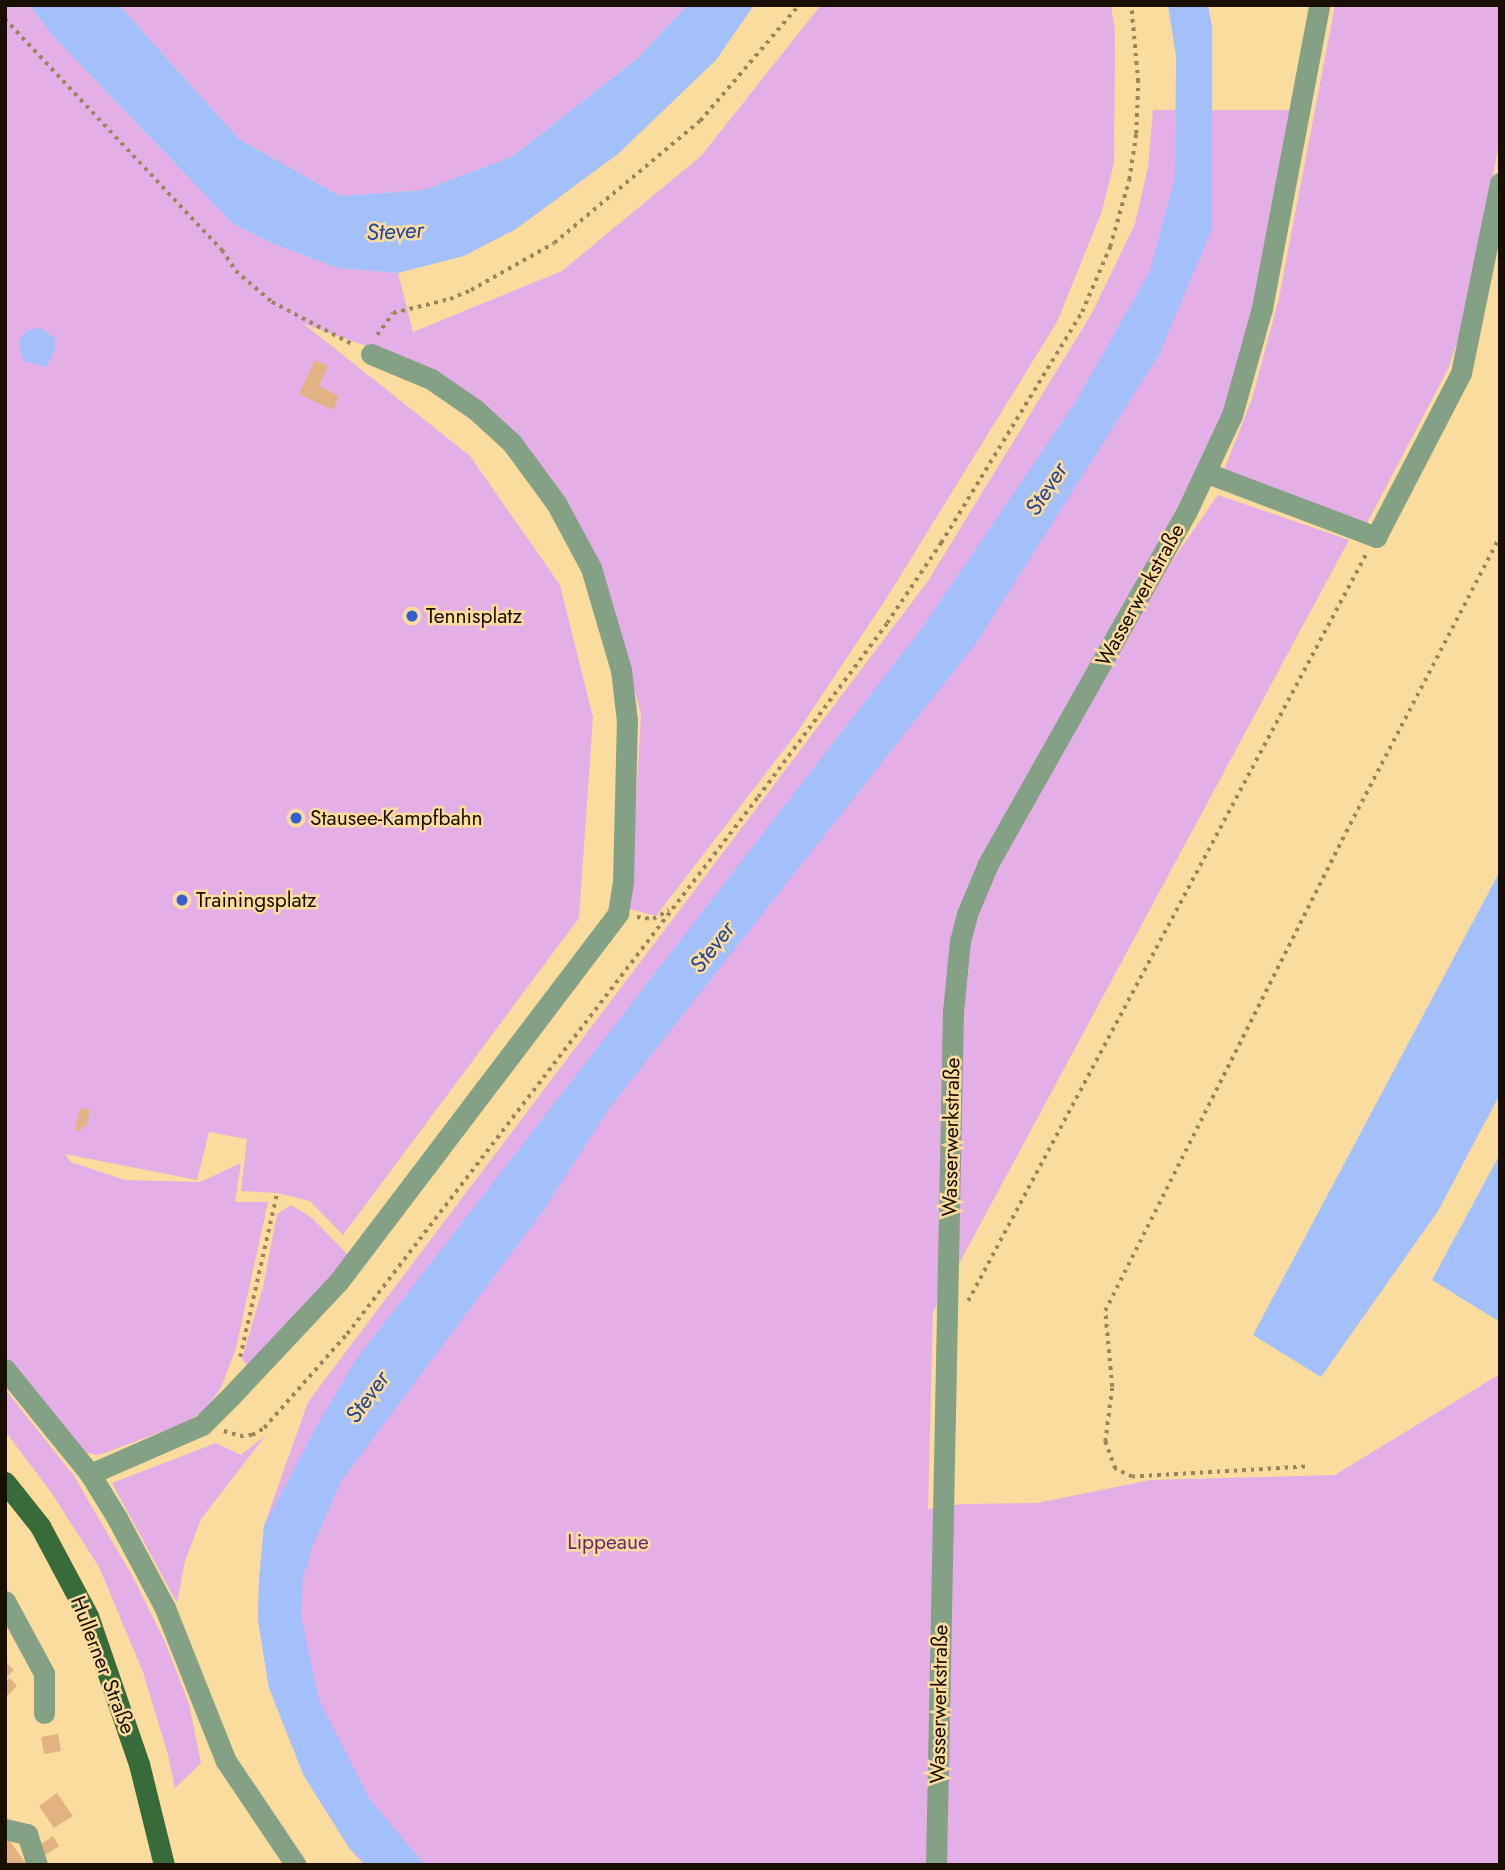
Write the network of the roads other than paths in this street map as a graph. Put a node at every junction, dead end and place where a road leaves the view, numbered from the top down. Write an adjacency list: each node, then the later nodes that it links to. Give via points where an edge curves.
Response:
1 (1319, 5): 4 (street, Wasserwerkstraße, via 1250,356 1232,415)
2 (1500, 183): 4 (street, via 1461,373 1376,537)
3 (371, 354): 6 (street, via 431,379 476,410 512,443 556,503 591,568 621,670 627,721 618,913 338,1281 202,1425)
4 (1207, 472): 14 (street, Wasserwerkstraße, via 988,864 967,914 954,989)
5 (5, 1369): 6 (street)
6 (90, 1474): 13 (street, via 165,1608 226,1761)
7 (5, 1482): 12 (main road, Hullerner Straße, via 40,1526 88,1616 135,1752)
8 (5, 1601): 9 (street, via 44,1673)
9 (44, 1713)
10 (5, 1829): 11 (street, via 27,1834)
11 (37, 1865)
12 (164, 1865)
13 (296, 1865)
14 (936, 1865)

